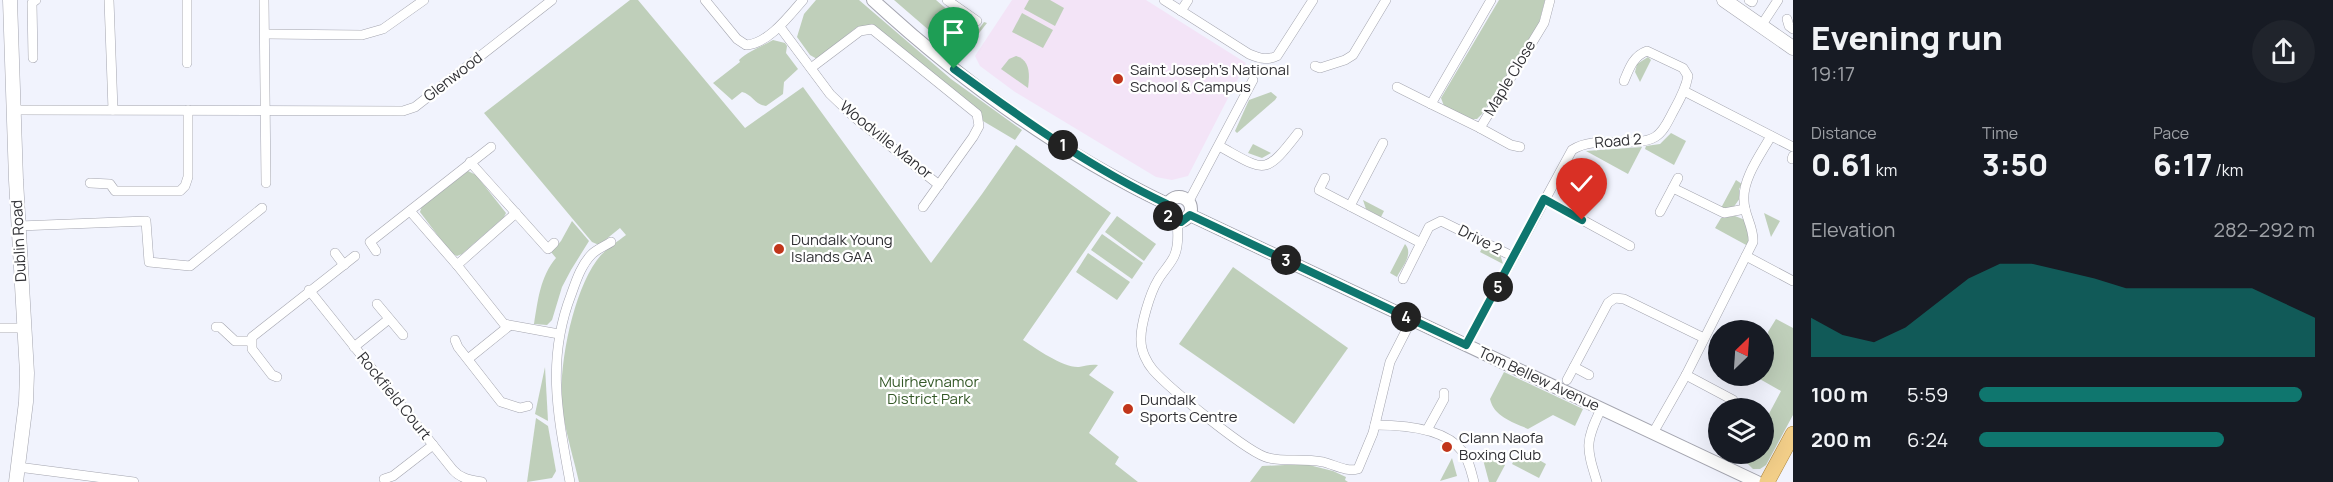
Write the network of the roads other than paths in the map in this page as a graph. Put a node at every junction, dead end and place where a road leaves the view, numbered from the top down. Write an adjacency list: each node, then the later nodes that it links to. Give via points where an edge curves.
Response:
1 (36, 0): 30 (street, via 32,3)
2 (109, 0): 40 (street)
3 (187, 0): 31 (street)
4 (264, 0): 28 (street)
5 (424, 0): 28 (street, via 384,29 362,35)
6 (552, 0): 42 (street, Glenwood, via 415,107 403,111)
7 (705, 0): 25 (street, via 746,45)
8 (803, 0): 25 (street)
9 (873, 0): 60 (street, via 954,69 1020,117 1078,155)
10 (947, 0): 20 (street)
11 (1164, 0): 21 (street)
12 (1188, 0): 21 (street)
13 (1313, 0): 21 (street, via 1277,56 1269,59 1249,54)
14 (1386, 0): 32 (street, via 1353,55 1320,68)
15 (1491, 0): 38 (street)
16 (1550, 0): 43 (street, Maple Close, via 1544,24)
17 (1724, 0): 24 (main road)
18 (1778, 0): 24 (street)
19 (7, 8): 39 (main road, Dublin Road)
20 (962, 11): 23 (street); 26 (street)
21 (1181, 11)
22 (1787, 19): 27 (street)
23 (977, 21)
24 (1761, 26): 29 (main road)
25 (780, 27): 33 (street, Woodville Manor)
26 (954, 28)
27 (1793, 29)
28 (265, 34): 42 (street)
29 (1793, 48)
30 (33, 58)
31 (187, 63)
32 (1315, 66)
33 (811, 68): 56 (street, Woodville Manor, via 830,94 854,116); 56 (street, Woodville Manor, via 860,31 872,29 974,111 979,118 977,130)
34 (1253, 80): 47 (street)
35 (1624, 81): 37 (street, via 1633,62 1647,51 1683,68 1688,76)
36 (1397, 87): 38 (street, Maple Close)
37 (1684, 91): 45 (street); 58 (street, Road 2, via 1655,137 1593,142 1572,150)
38 (1431, 104): 43 (street, Maple Close)
39 (14, 110): 40 (street, Glenwood); 70 (main road, Dublin Road)
40 (112, 110): 41 (street, Glenwood)
41 (188, 110): 42 (street, Glenwood); 54 (street, via 188,177 180,191 115,191 110,184)
42 (267, 110): 55 (street)
43 (1480, 128): 49 (street)
44 (1298, 133): 47 (street, via 1277,160 1265,166 1254,165)
45 (1772, 136): 50 (street); 64 (street, via 1748,181)
46 (1383, 143): 61 (street)
47 (1219, 146): 59 (street)
48 (490, 147): 51 (street)
49 (1520, 147)
50 (1793, 147)
51 (470, 162): 65 (street); 67 (street)
52 (1325, 178): 61 (street, via 1319,190)
53 (1678, 178): 57 (street)
54 (90, 183)
55 (266, 183)
56 (939, 185): 62 (street, Woodville Manor)
57 (1673, 188): 64 (street, via 1724,213); 66 (street)
58 (1544, 199): 74 (street); 79 (street, Road 2)
59 (1189, 201): 60 (street, via 1176,197); 68 (street)
60 (1167, 204): 69 (street, via 1167,215)
61 (1350, 206): 73 (street)
62 (923, 207)
63 (262, 208): 70 (street, via 190,266 149,262 146,221)
64 (1745, 208): 78 (street, via 1754,234)
65 (410, 211): 75 (street, via 370,242); 81 (street)
66 (1660, 212)
67 (516, 213): 72 (street, via 548,249); 81 (street)
68 (1190, 215): 69 (street); 87 (street, Tom Bellew Avenue)
69 (1177, 222): 109 (street, via 1175,255 1152,292 1141,330 1141,344 1154,370 1249,449 1269,459 1301,458 1351,471 1358,469)
70 (18, 226): 91 (main road, Dublin Road)
71 (611, 242): 92 (street, via 592,254 579,273)
72 (554, 243)
73 (1421, 243): 79 (street, Drive 2, via 1429,227 1441,221); 82 (street, Drive 2)
74 (1630, 246)
75 (376, 251)
76 (335, 253): 80 (street)
77 (355, 256): 80 (street)
78 (1746, 256): 83 (street); 94 (street)
79 (1514, 257): 97 (street, Road 2)
80 (344, 265): 84 (street)
81 (457, 265): 88 (street)
82 (1403, 279)
83 (1793, 281)
84 (309, 290): 96 (street); 98 (street, Rockfield Court)
85 (377, 304): 86 (street)
86 (389, 319): 93 (street); 98 (street, Rockfield Court)
87 (1412, 320): 97 (street, Tom Bellew Avenue); 109 (street, via 1390,362)
88 (509, 326): 92 (street); 99 (street)
89 (216, 327): 96 (street, via 235,341)
90 (0, 328): 91 (street)
91 (25, 328): 114 (main road, Dublin Road, via 26,402)
92 (559, 334): 119 (street, via 555,386)
93 (403, 335)
94 (1704, 339): 100 (street, via 1615,298 1608,303); 102 (street)
95 (455, 340): 99 (street)
96 (251, 341): 103 (street, via 256,354)
97 (1466, 345): 108 (street, Tom Bellew Avenue)
98 (354, 347): 113 (street, Rockfield Court)
99 (468, 359): 107 (street, via 501,402 520,408)
100 (1574, 367): 101 (street); 104 (street)
101 (1589, 375)
102 (1686, 375): 106 (street); 111 (street)
103 (277, 377)
104 (1567, 380)
105 (1444, 393): 110 (street)
106 (1729, 398)
107 (528, 406)
108 (1601, 409): 111 (street, Tom Bellew Avenue); 121 (street, via 1590,431 1587,450)
109 (1375, 425): 110 (street)
110 (1427, 430): 120 (street, via 1460,448)
111 (1653, 433): 122 (street, Tom Bellew Avenue)
112 (1793, 434): 123 (main road)
113 (433, 445): 115 (street, Rockfield Court); 118 (street, Rockfield Court, via 458,476)
114 (18, 466): 116 (main road, Dublin Road); 117 (street)
115 (384, 479)
116 (16, 482)
117 (134, 482)
118 (482, 482)
119 (570, 482)
120 (1474, 482)
121 (1597, 482)
122 (1757, 482)
123 (1767, 482)

